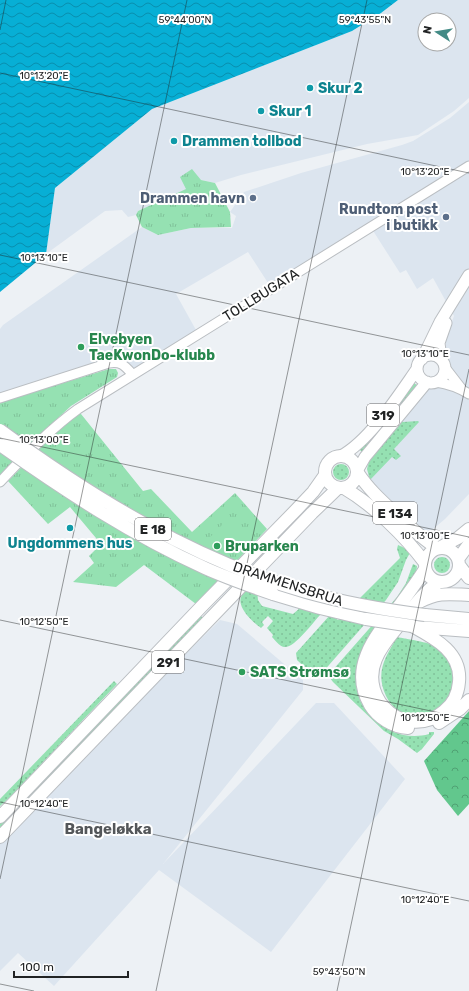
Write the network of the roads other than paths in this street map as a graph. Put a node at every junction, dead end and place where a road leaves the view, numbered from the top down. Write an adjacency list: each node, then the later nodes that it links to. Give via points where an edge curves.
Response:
1 (469, 166): 6 (main road, TOLLBUGATA)
2 (469, 275): 5 (main road, 319, via 440,322)
3 (469, 284): 4 (main road, 319, via 445,324 439,343)
4 (442, 363): 5 (main road, via 433,356 425,357); 7 (main road, 319, via 444,373 440,380); 8 (main road)
5 (420, 364): 7 (main road, via 420,377); 13 (main road, 319, via 359,444)
6 (133, 375): 10 (main road, via 124,365 117,362 109,363); 16 (main road, TOLLBUGATA, via 65,419)
7 (432, 382): 8 (main road); 14 (main road, 319, via 370,451)
8 (461, 388): 9 (main road)
9 (469, 394)
10 (0, 398)
11 (0, 430): 27 (highway, DRAMMENSBRUA / E 18, bridge, via 128,515 224,563 290,588 351,603 411,614)
12 (0, 445): 28 (highway, DRAMMENSBRUA / E 18, bridge, via 106,516 205,568 304,604)
13 (341, 456): 14 (highway, via 352,460); 15 (highway, 291, via 331,459 325,469)
14 (358, 472): 17 (highway, 291, via 355,481 348,487); 20 (highway, E 134, via 384,504)
15 (325, 475): 17 (highway, via 331,485); 31 (highway, 291, via 313,492)
16 (0, 482)
17 (341, 488): 22 (highway, E 134, via 360,498 376,512 409,543); 32 (highway, 291, via 312,513)
18 (469, 529): 20 (highway)
19 (469, 544): 21 (highway)
20 (438, 548): 21 (highway, E 134, via 449,549); 22 (highway, via 430,552 425,559)
21 (459, 562): 23 (highway, E 134); 24 (highway, via 454,577)
22 (425, 566): 24 (highway, E 134, via 432,579); 30 (highway, via 369,649 362,672 366,696 374,711 388,722 402,728 417,729 433,726 445,720)
23 (469, 578)
24 (443, 582): 25 (highway, E 134, via 461,587); 26 (highway, E 18, via 424,593)
25 (469, 593): 26 (highway, E 18, via 442,593)
26 (416, 604): 28 (highway, E 18, via 385,643 376,659 373,686 382,705 392,714 411,721 425,721 441,713 454,700 459,684 459,669 453,655 444,645)
27 (469, 619)
28 (417, 628): 29 (highway, E 18)
29 (469, 631)
30 (469, 700)
31 (0, 817)
32 (0, 837)

